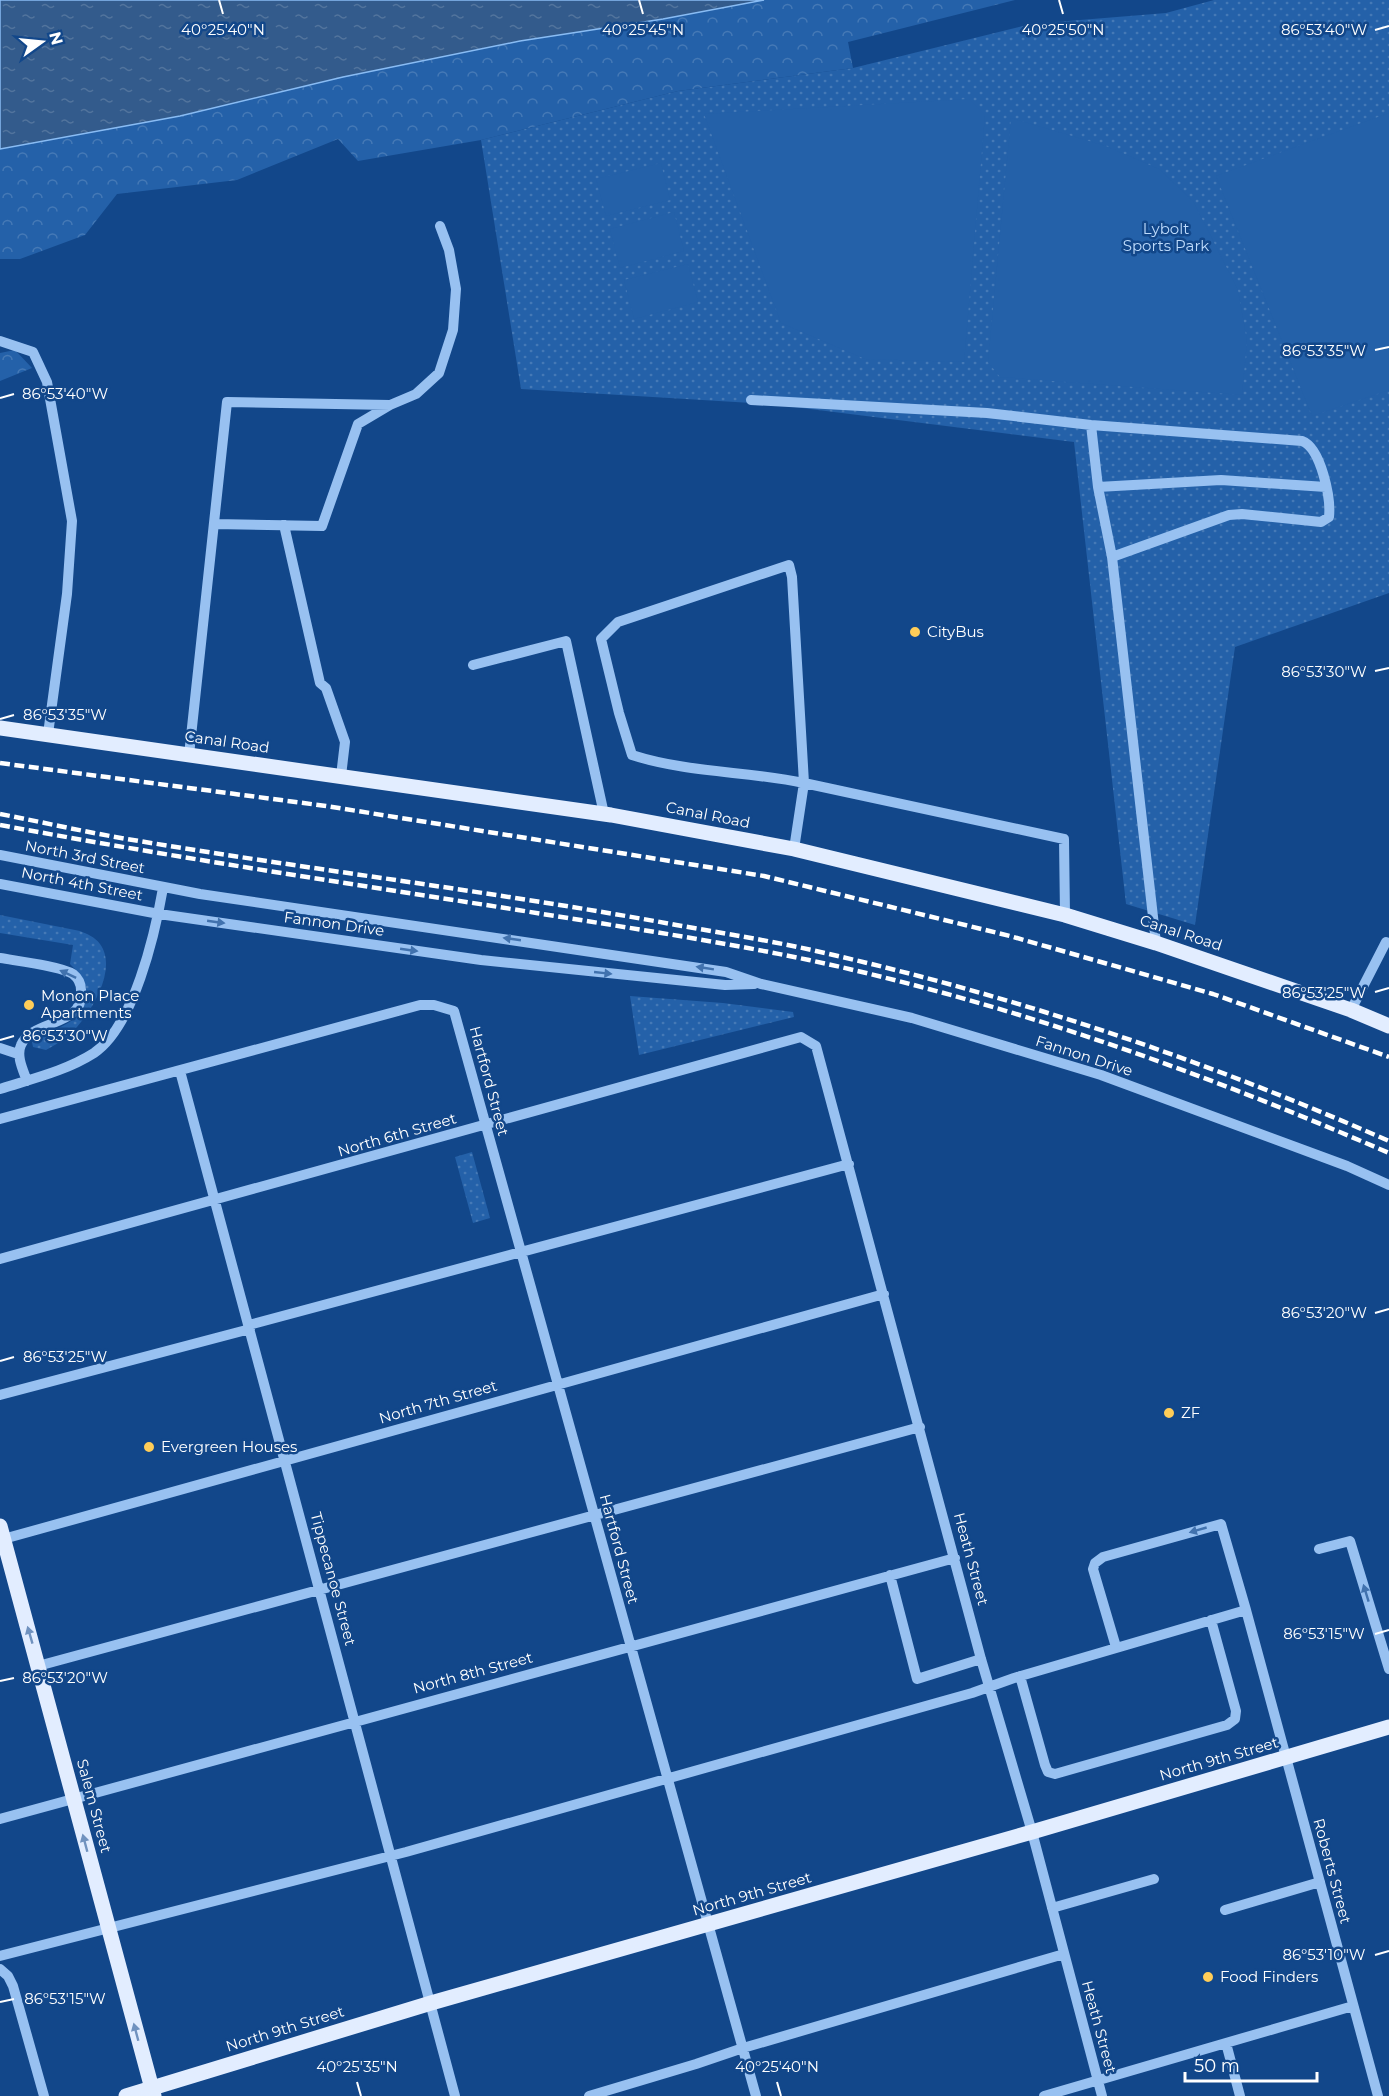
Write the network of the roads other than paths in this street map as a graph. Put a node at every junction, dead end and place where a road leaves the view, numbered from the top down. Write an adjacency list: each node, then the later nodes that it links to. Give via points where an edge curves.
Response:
1 (440, 226): 5 (street, via 456,289 453,330 439,373 416,394)
2 (0, 341): 15 (street, via 33,352 47,382 72,521 67,594)
3 (751, 400): 7 (street, via 987,412)
4 (353, 404): 5 (street); 6 (street); 10 (street, via 227,402)
5 (390, 405): 6 (street)
6 (358, 424): 11 (street, via 322,525)
7 (1091, 425): 8 (street); 9 (street, via 1302,441 1314,450)
8 (1098, 487): 9 (street, via 1221,480); 12 (street)
9 (1326, 487): 12 (street, via 1329,517 1321,522 1229,515)
10 (214, 524): 11 (street); 16 (street)
11 (284, 525): 17 (street, via 320,683 326,688 345,742)
12 (1112, 557): 27 (street)
13 (473, 665): 19 (street, via 566,641)
14 (0, 728): 15 (main road, Canal Road)
15 (48, 734): 16 (main road, Canal Road)
16 (189, 754): 17 (main road, Canal Road)
17 (342, 776): 19 (main road, Canal Road)
18 (804, 783): 18 (street, via 789,565 618,622 601,639 632,755 660,765); 20 (street); 25 (street, via 1064,839)
19 (604, 814): 20 (main road, Canal Road)
20 (794, 849): 25 (main road, Canal Road)
21 (0, 855): 23 (street, North 3rd Street)
22 (0, 884): 24 (street, North 4th Street)
23 (163, 888): 24 (street); 29 (street, Fannon Drive, one-way to 23, via 726,972)
24 (159, 914): 29 (street, Fannon Drive, one-way to 29, via 481,960 725,985); 36 (street, via 127,1012 112,1036 95,1052 69,1066)
25 (1065, 915): 27 (main road, Canal Road)
26 (1386, 942): 30 (street)
27 (1156, 943): 30 (main road, Canal Road)
28 (0, 958): 34 (street, one-way to 28, via 28,1034 75,1011 81,988 77,977 66,971)
29 (761, 984): 41 (street, Fannon Drive, via 912,1018 1101,1075)
30 (1351, 1010): 31 (main road, Canal Road)
31 (1389, 1026)
32 (801, 1037): 39 (street, North 6th Street); 40 (street, Heath Street, via 816,1046)
33 (0, 1048): 34 (street)
34 (18, 1054): 36 (street)
35 (180, 1071): 38 (street); 39 (street, Hartford Street, via 420,1005 434,1005 454,1011); 42 (street, Tippecanoe Street)
36 (27, 1081): 37 (street)
37 (0, 1089)
38 (0, 1119)
39 (486, 1126): 42 (street, North 6th Street); 43 (street, Hartford Street)
40 (849, 1164): 43 (street); 45 (street, Heath Street)
41 (1389, 1185)
42 (216, 1201): 44 (street, North 6th Street); 46 (street, Tippecanoe Street)
43 (521, 1254): 46 (street); 47 (street, Hartford Street)
44 (0, 1259)
45 (884, 1294): 47 (street, North 7th Street); 49 (street, Heath Street)
46 (250, 1327): 48 (street); 50 (street, Tippecanoe Street)
47 (558, 1385): 50 (street, North 7th Street); 51 (street, Hartford Street)
48 (0, 1395)
49 (920, 1427): 51 (street); 54 (street, Heath Street)
50 (285, 1460): 52 (street, North 7th Street); 56 (street, Tippecanoe Street)
51 (594, 1516): 56 (street); 59 (street, Hartford Street)
52 (1, 1535): 62 (main road, Salem Street, one-way to 52)
53 (1319, 1549): 63 (street, one-way to 53, via 1350,1541)
54 (955, 1558): 55 (street, North 8th Street); 61 (street, Heath Street)
55 (890, 1575): 59 (street, North 8th Street); 61 (street, via 917,1678)
56 (320, 1590): 62 (street); 66 (street, Tippecanoe Street)
57 (1246, 1610): 58 (street); 60 (street, Roberts Street, one-way to 60, via 1221,1524 1098,1559 1093,1569); 68 (street, Roberts Street)
58 (1211, 1620): 60 (street); 64 (street, via 1236,1711 1235,1719 1227,1725 1055,1774 1048,1772 1045,1765)
59 (630, 1646): 66 (street, North 8th Street); 69 (street, Hartford Street)
60 (1116, 1647): 64 (street)
61 (981, 1659): 65 (street, Heath Street)
62 (38, 1666): 70 (main road, Salem Street)
63 (1389, 1669)
64 (1020, 1676): 65 (street)
65 (990, 1688): 69 (street); 72 (street, Heath Street)
66 (356, 1720): 70 (street, North 8th Street); 73 (street, Tippecanoe Street)
67 (1389, 1726): 68 (main road, North 9th Street)
68 (1286, 1759): 72 (main road, North 9th Street); 75 (street, Roberts Street)
69 (666, 1778): 73 (street); 78 (street, Hartford Street)
70 (73, 1799): 71 (street, North 8th Street); 79 (main road, Salem Street, one-way to 70)
71 (0, 1819)
72 (1032, 1832): 76 (street, Heath Street); 78 (main road, North 9th Street)
73 (391, 1856): 79 (street); 83 (street, Tippecanoe Street)
74 (1154, 1879): 76 (street)
75 (1320, 1882): 77 (street); 84 (street, Roberts Street)
76 (1052, 1908): 80 (street, Heath Street)
77 (1225, 1910)
78 (708, 1925): 83 (main road, North 9th Street); 86 (street, Hartford Street)
79 (108, 1928): 81 (street); 88 (main road, Salem Street, one-way to 79)
80 (1064, 1954): 86 (street); 87 (street, Heath Street)
81 (0, 1956)
82 (0, 1969): 89 (street, via 13,1986)
83 (430, 2004): 88 (main road, North 9th Street); 91 (street, Tippecanoe Street)
84 (1353, 2006): 85 (street); 97 (street, Roberts Street)
85 (1226, 2043): 87 (street); 96 (street)
86 (743, 2048): 92 (street); 93 (street, Hartford Street)
87 (1097, 2080): 94 (street); 95 (street, Heath Street)
88 (153, 2092): 90 (main road, North 9th Street)
89 (44, 2096)
90 (126, 2096)
91 (455, 2096)
92 (589, 2096)
93 (756, 2096)
94 (1044, 2096)
95 (1102, 2096)
96 (1240, 2096)
97 (1378, 2096)

